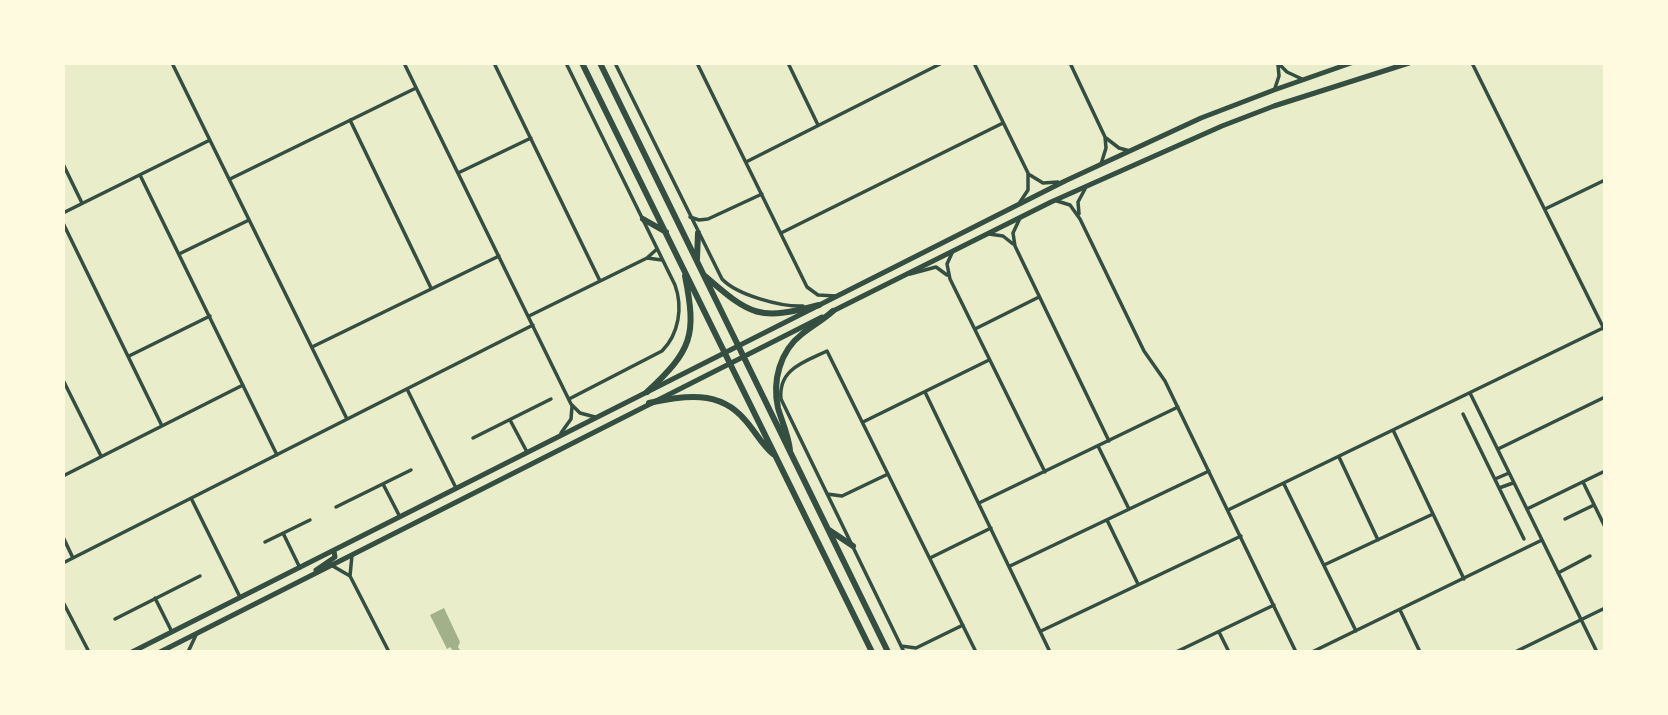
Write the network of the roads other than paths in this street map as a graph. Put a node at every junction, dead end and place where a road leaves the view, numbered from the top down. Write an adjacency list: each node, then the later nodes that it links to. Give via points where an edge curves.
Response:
1 (172, 63): 24 (street)
2 (404, 63): 17 (street)
3 (494, 63): 23 (street)
4 (566, 63): 44 (street)
5 (582, 63): 49 (main road)
6 (600, 63): 60 (main road)
7 (615, 63): 42 (street)
8 (697, 63): 26 (street)
9 (788, 63): 21 (street)
10 (942, 63): 21 (street)
11 (974, 63): 20 (street)
12 (1070, 63): 22 (street)
13 (1351, 63): 16 (main road)
14 (1409, 63): 35 (main road, via 1273,106)
15 (1472, 63): 40 (street)
16 (1302, 80): 18 (main road); 18 (street, via 1278,63)
17 (416, 88): 19 (street); 29 (street)
18 (1274, 89): 25 (main road)
19 (350, 120): 32 (street); 66 (street)
20 (1003, 122): 30 (street); 51 (street)
21 (818, 125): 26 (street)
22 (1105, 136): 25 (street); 28 (street)
23 (531, 138): 29 (street); 65 (street)
24 (210, 140): 31 (street); 32 (street)
25 (1130, 150): 28 (main road)
26 (746, 162): 36 (street)
27 (63, 164): 38 (street)
28 (1100, 165): 34 (main road)
29 (458, 173): 57 (street)
30 (1028, 173): 34 (street, via 1042,183); 39 (street, via 1028,190)
31 (140, 175): 38 (street); 56 (street)
32 (229, 179): 47 (street)
33 (1605, 180): 40 (street)
34 (1065, 181): 39 (main road)
35 (1089, 184): 37 (main road); 46 (street, via 1078,202)
36 (762, 194): 45 (street); 51 (street)
37 (1051, 202): 43 (main road); 46 (street, via 1068,203)
38 (82, 203): 41 (street)
39 (1016, 206): 67 (main road)
40 (1545, 209): 75 (street)
41 (63, 212)
42 (690, 217): 45 (street); 50 (street)
43 (1021, 217): 52 (main road); 53 (street, via 1013,230)
44 (643, 219): 49 (main road); 54 (street)
45 (708, 219): 50 (street)
46 (1080, 219): 94 (street, via 1144,351)
47 (249, 220): 56 (street); 77 (street)
48 (63, 223): 79 (street)
49 (666, 233): 61 (main road)
50 (698, 233): 60 (main road); 69 (street, via 718,273 732,287 790,306)
51 (780, 233): 67 (street, via 810,291)
52 (987, 233): 53 (street, via 1003,236); 55 (main road)
53 (1015, 246): 68 (street)
54 (657, 249): 58 (street); 59 (street)
55 (953, 250): 63 (main road); 64 (street, via 947,264)
56 (179, 254): 71 (street)
57 (499, 256): 66 (street); 72 (street)
58 (647, 258): 59 (street); 65 (street)
59 (663, 261): 92 (street, via 680,301 669,343)
60 (697, 261): 62 (main road)
61 (683, 267): 78 (main road); 86 (main road, via 690,334 675,365)
62 (703, 274): 69 (main road, via 732,299 759,313 780,314); 76 (main road)
63 (907, 274): 64 (street, via 936,267); 70 (main road)
64 (950, 279): 74 (street)
65 (600, 281): 72 (street)
66 (431, 289): 77 (street)
67 (838, 296): 69 (main road)
68 (1039, 297): 74 (street); 104 (street)
69 (819, 305): 76 (main road)
70 (833, 311): 80 (main road); 89 (main road, via 790,346 777,374)
71 (210, 316): 79 (street); 84 (street)
72 (528, 316): 73 (street)
73 (533, 325): 85 (street); 92 (street)
74 (974, 329): 81 (street)
75 (1604, 330): 88 (street)
76 (738, 346): 78 (main road); 80 (main road)
77 (312, 347): 97 (street)
78 (724, 352): 82 (main road); 86 (main road)
79 (129, 356): 100 (street)
80 (743, 357): 82 (main road); 109 (main road)
81 (989, 360): 87 (street); 116 (street)
82 (730, 364): 93 (main road); 111 (main road)
83 (63, 380): 110 (street)
84 (243, 386): 100 (street); 108 (street)
85 (407, 389): 97 (street); 125 (street)
86 (647, 392): 96 (main road)
87 (925, 392): 99 (street); 130 (street)
88 (1470, 393): 101 (street); 106 (street)
89 (779, 395): 99 (street, via 788,372 827,351); 109 (main road); 127 (street)
90 (1605, 397): 106 (street)
91 (551, 399): 98 (street)
92 (570, 401): 96 (street, via 586,415); 102 (street, via 571,419)
93 (649, 403): 111 (main road, via 691,396 716,399 737,411); 156 (main road)
94 (1178, 407): 104 (street); 114 (street)
95 (1463, 414): 120 (street)
96 (598, 416): 102 (main road)
97 (347, 419): 108 (street)
98 (510, 419): 103 (street); 107 (street)
99 (863, 422): 118 (street)
100 (162, 426): 110 (street)
101 (1393, 430): 112 (street); 138 (street)
102 (560, 435): 107 (main road)
103 (473, 438)
104 (1109, 441): 105 (street)
105 (1098, 446): 116 (street); 134 (street)
106 (1498, 449): 117 (street)
107 (527, 452): 125 (main road)
108 (277, 455): 129 (street)
109 (791, 455): 146 (main road)
110 (101, 456): 119 (street)
111 (775, 456): 192 (main road)
112 (1339, 457): 124 (street); 151 (street)
113 (411, 470): 123 (street)
114 (1209, 471): 134 (street); 136 (street)
115 (1605, 471): 122 (street)
116 (1045, 472): 130 (street)
117 (1509, 473): 120 (street); 121 (street)
118 (888, 474): 128 (street); 159 (street)
119 (63, 476)
120 (1494, 479): 126 (street)
121 (1514, 482): 126 (street); 135 (street)
122 (1583, 482): 131 (street); 135 (street)
123 (383, 484): 132 (street); 140 (street)
124 (1284, 484): 136 (street); 162 (street)
125 (456, 488): 140 (main road)
126 (1499, 488): 150 (street)
127 (827, 494): 128 (street); 133 (street)
128 (842, 496): 133 (street)
129 (191, 498): 158 (street); 171 (street)
130 (979, 503): 145 (street)
131 (1594, 505): 139 (street); 141 (street)
132 (336, 507)
133 (835, 509): 154 (street)
134 (1129, 509): 143 (street)
135 (1527, 509): 152 (street)
136 (1228, 510): 148 (street)
137 (1605, 513): 139 (street)
138 (1433, 514): 151 (street); 169 (street)
139 (1599, 516): 144 (street)
140 (400, 517): 155 (main road)
141 (1564, 519)
142 (310, 520): 147 (street)
143 (1107, 520): 163 (street); 170 (street)
144 (1605, 527)
145 (991, 528): 159 (street); 163 (street)
146 (828, 529): 154 (main road); 193 (main road)
147 (283, 533): 153 (street); 164 (street)
148 (1241, 536): 170 (street); 174 (street)
149 (63, 537): 158 (street)
150 (1524, 539)
151 (1378, 540): 162 (street)
152 (1542, 541): 166 (street); 169 (street)
153 (265, 542)
154 (853, 546): 185 (street)
155 (334, 551): 164 (main road); 165 (main road, via 335,557)
156 (353, 553): 161 (main road); 168 (street)
157 (1590, 556): 166 (street)
158 (73, 558): 160 (street)
159 (930, 558): 179 (street)
160 (63, 563)
161 (330, 565): 165 (main road); 168 (street)
162 (1324, 565): 182 (street)
163 (1010, 566): 180 (street)
164 (300, 568): 171 (main road)
165 (315, 573): 184 (main road)
166 (1558, 573): 178 (street)
167 (200, 576): 172 (street)
168 (351, 576): 191 (street)
169 (1464, 579): 176 (street)
170 (1138, 585): 180 (street)
171 (241, 597): 183 (main road)
172 (155, 598): 177 (street); 183 (street)
173 (63, 602): 187 (street)
174 (1274, 605): 181 (street); 199 (street)
175 (1605, 608): 178 (street)
176 (1400, 610): 182 (street); 201 (street)
177 (115, 619)
178 (1580, 620): 202 (street); 203 (street)
179 (963, 625): 186 (street); 195 (street)
180 (1041, 631): 196 (street)
181 (1219, 631): 197 (street); 198 (street)
182 (1356, 631): 200 (street)
183 (172, 632): 188 (main road)
184 (197, 634): 189 (main road); 190 (street)
185 (901, 646): 186 (street); 194 (street)
186 (915, 650)
187 (88, 652)
188 (132, 652)
189 (160, 652)
190 (188, 652)
191 (389, 652)
192 (872, 652)
193 (888, 652)
194 (904, 652)
195 (976, 652)
196 (1051, 652)
197 (1176, 652)
198 (1229, 652)
199 (1296, 652)
200 (1312, 652)
201 (1420, 652)
202 (1515, 652)
203 (1597, 652)

